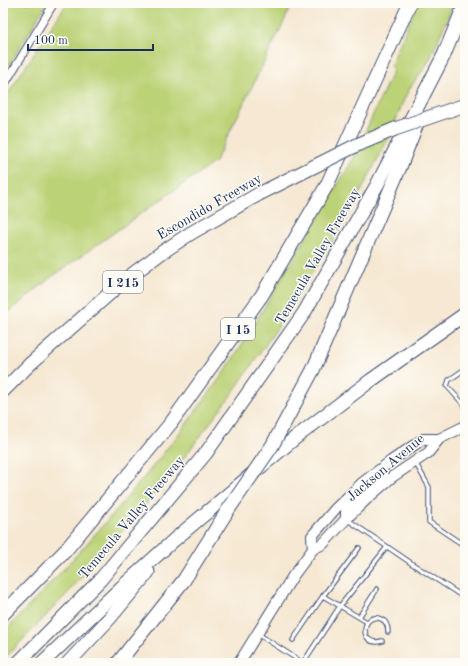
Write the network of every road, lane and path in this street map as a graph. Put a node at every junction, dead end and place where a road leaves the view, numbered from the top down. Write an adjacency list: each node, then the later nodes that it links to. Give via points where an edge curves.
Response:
1 (54, 3): 5 (street)
2 (410, 3): 25 (highway, Temecula Valley Freeway / I 15, via 327,185 262,295 171,423 65,550)
3 (465, 4): 4 (highway, Temecula Valley Freeway)
4 (444, 55): 32 (highway, Temecula Valley Freeway, via 376,185 304,313 206,453 100,580); 35 (highway, bridge, via 400,167 313,370 272,446 184,580)
5 (3, 87)
6 (465, 105): 9 (highway, Escondido Freeway / I 215, bridge, via 357,145 259,194 192,233 126,279)
7 (465, 314): 16 (highway, via 295,438)
8 (465, 369): 10 (lane, via 449,380 447,386)
9 (3, 391)
10 (465, 406)
11 (465, 426): 12 (main road, Jackson Avenue)
12 (439, 439): 13 (main road, Jackson Avenue, via 423,439); 14 (main road, Jackson Avenue, via 428,453)
13 (405, 451): 15 (main road, via 399,464 350,505 346,511); 20 (main road, Jackson Avenue, via 362,483 336,508 312,536)
14 (415, 461): 15 (main road, Jackson Avenue, via 392,477); 17 (lane, via 429,487 429,522)
15 (346, 519): 18 (lane); 20 (main road, Jackson Avenue, via 323,544)
16 (174, 540): 33 (highway); 34 (highway, via 109,619)
17 (465, 546)
18 (387, 547): 23 (lane); 24 (lane)
19 (359, 548): 22 (lane)
20 (313, 549): 29 (main road, Jackson Avenue)
21 (377, 589): 26 (lane)
22 (323, 596): 24 (lane); 30 (lane)
23 (465, 598)
24 (340, 606): 26 (lane); 37 (lane)
25 (3, 614)
26 (359, 617): 27 (lane)
27 (367, 622): 28 (lane, via 374,618 381,619 387,624); 31 (lane, via 364,630 367,637 374,642)
28 (388, 632)
29 (257, 633): 36 (main road, Jackson Avenue); 37 (lane)
30 (293, 640)
31 (382, 641)
32 (18, 663)
33 (42, 663)
34 (68, 663)
35 (118, 663)
36 (239, 663)
37 (303, 663)

